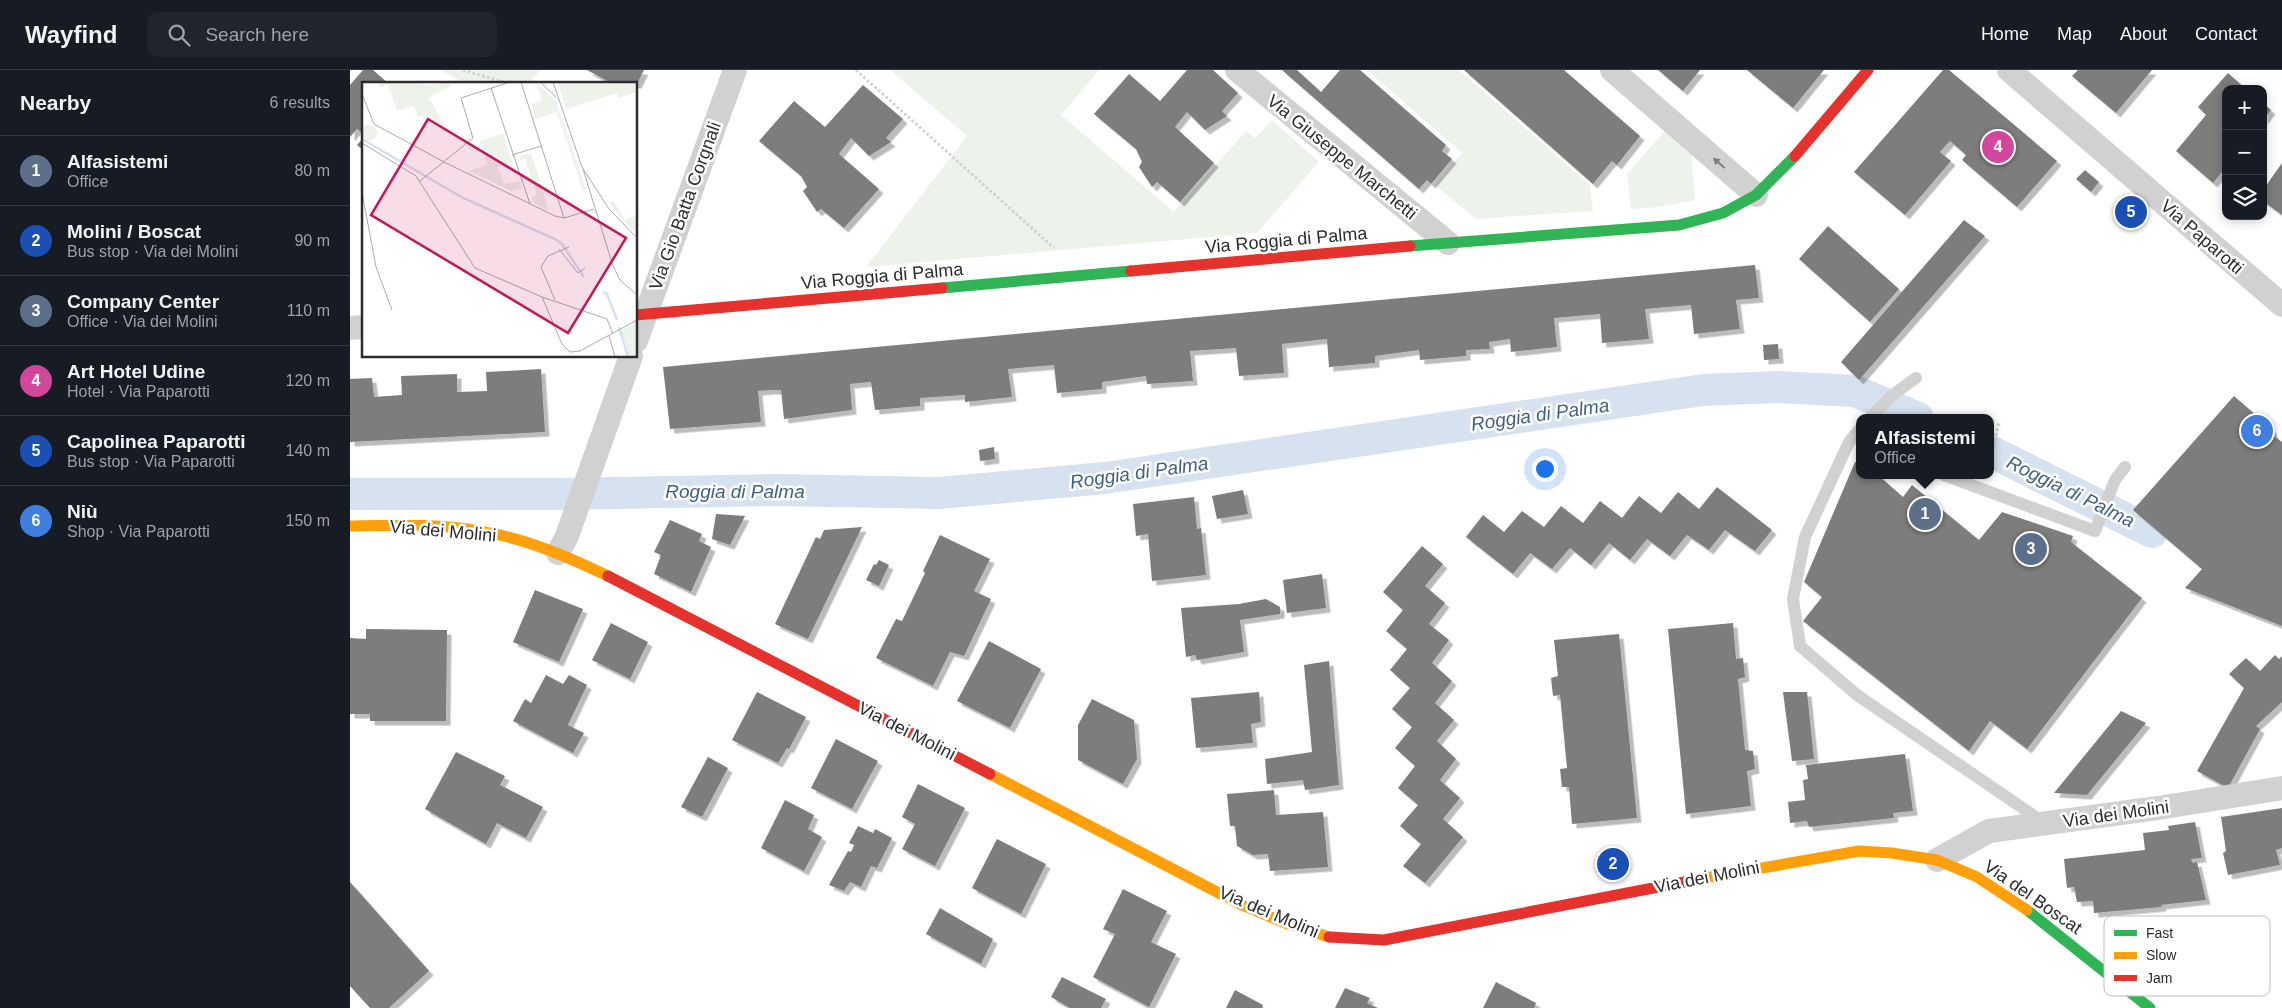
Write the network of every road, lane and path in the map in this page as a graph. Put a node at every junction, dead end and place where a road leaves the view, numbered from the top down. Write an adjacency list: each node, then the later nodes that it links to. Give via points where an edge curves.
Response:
1 (463, 70): 8 (path)
2 (735, 70): 13 (street, Via Gio Batta Corgnali)
3 (856, 70): 11 (path)
4 (1237, 70): 10 (street, Via Giuseppe Marchetti)
5 (1612, 70): 9 (street, one-way to 5)
6 (1868, 70): 9 (street, Via Roggia di Palma, via 1790,162)
7 (2009, 70): 12 (street, Via Paparotti)
8 (503, 82)
9 (1756, 195): 10 (street, Via Roggia di Palma, via 1723,213 1679,225)
10 (1448, 243): 11 (street, Via Roggia di Palma)
11 (1086, 276): 13 (street, Via Roggia di Palma)
12 (2282, 305)
13 (641, 315): 14 (street, Via Gio Batta Corgnali)
14 (638, 331)
15 (630, 358): 24 (street)
16 (1916, 378): 17 (lane)
17 (1873, 414)
18 (1999, 422): 19 (path)
19 (1994, 443)
20 (1854, 444): 26 (lane, via 1805,536 1793,599 1800,646 1857,695)
21 (2125, 467): 22 (lane, via 2115,480 2095,531)
22 (1955, 479)
23 (350, 526): 24 (street, Via dei Molini, via 412,525 461,529)
24 (563, 544): 27 (street, Via dei Molini, via 645,594 1242,905 1332,938 1384,940 1859,851)
25 (2282, 788): 26 (street, Via dei Molini)
26 (2044, 823): 27 (street, Via dei Molini, via 1989,831)
27 (1937, 860): 28 (street, Via del Boscat, via 1977,877 2025,908)
28 (2104, 971)
29 (2135, 996): 30 (street, Via del Boscat)
30 (2150, 1008)

